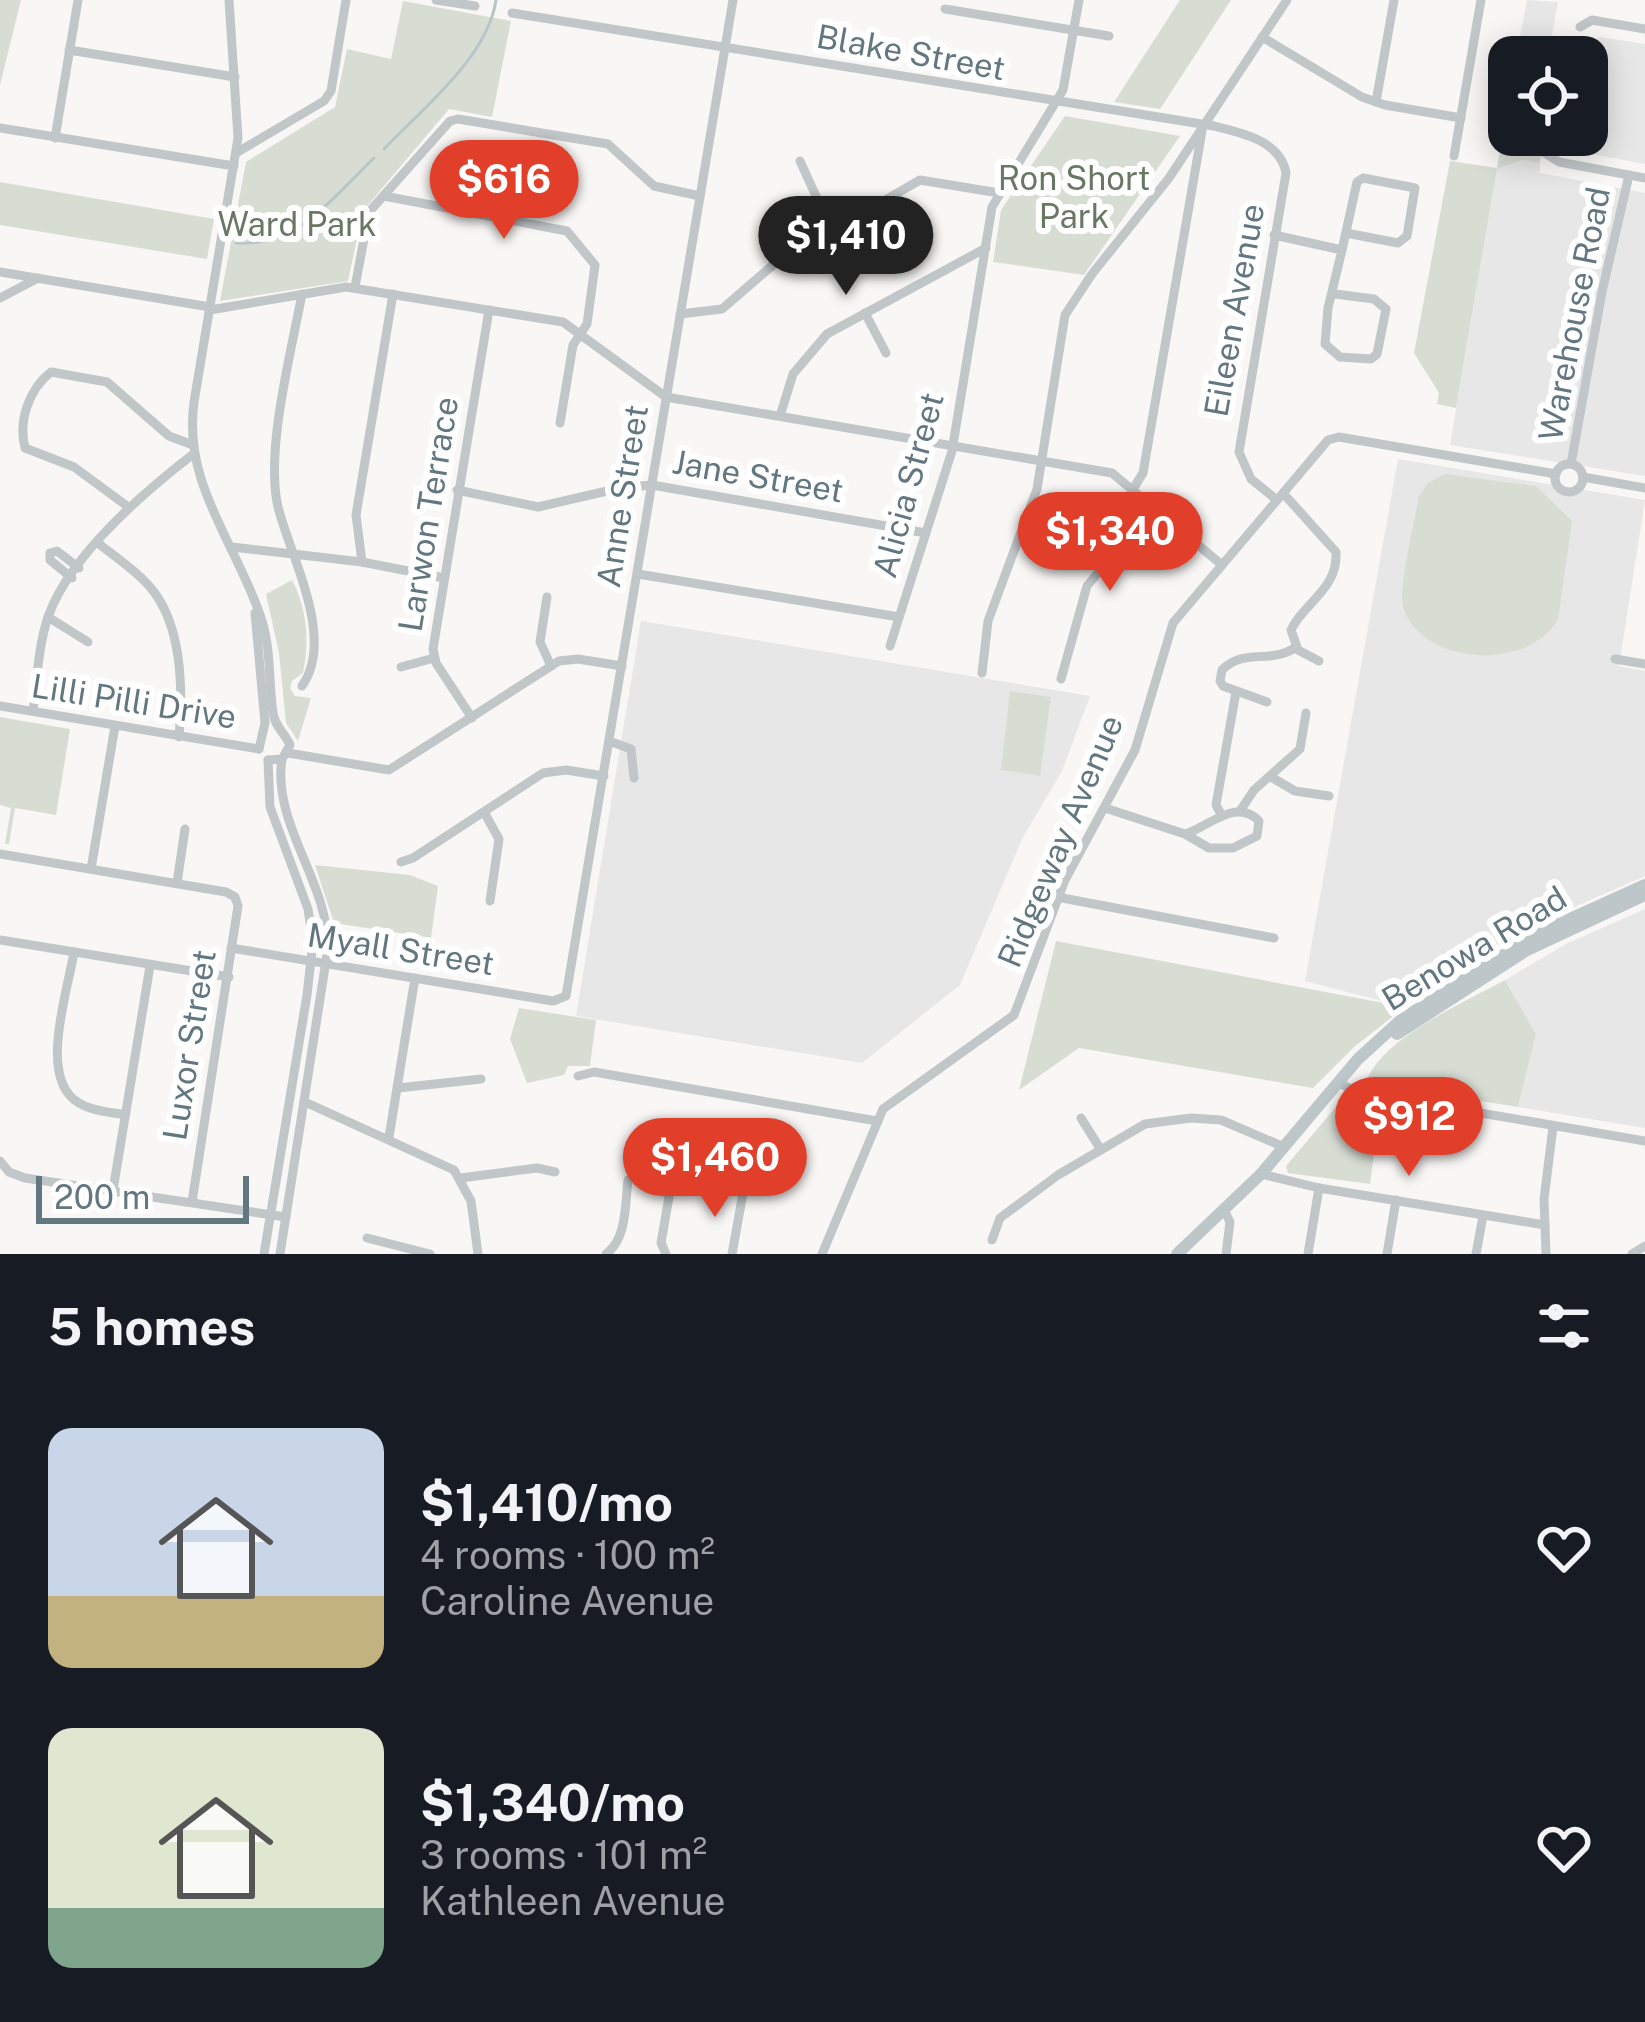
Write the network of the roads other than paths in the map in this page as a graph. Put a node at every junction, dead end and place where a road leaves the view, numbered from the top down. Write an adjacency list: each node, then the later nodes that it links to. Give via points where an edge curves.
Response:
1 (78, 0): 19 (street)
2 (229, 0): 20 (street)
3 (346, 0): 28 (street, via 324,101)
4 (436, 0): 10 (street)
5 (733, 0): 18 (street, Anne Street)
6 (1079, 0): 15 (street, Alicia Street)
7 (1287, 0): 17 (street)
8 (1394, 0): 21 (street)
9 (1480, 0): 23 (street)
10 (476, 6)
11 (945, 8): 15 (street)
12 (512, 13): 18 (street, Blake Street)
13 (1580, 27): 14 (street, via 1592,20)
14 (1645, 29)
15 (1074, 30): 16 (street); 22 (street, Alicia Street)
16 (1109, 36)
17 (1262, 37): 21 (street); 25 (street)
18 (724, 48): 22 (street, Blake Street); 39 (street, Anne Street)
19 (69, 50): 20 (street); 27 (street)
20 (235, 77): 28 (street)
21 (1376, 102): 23 (street)
22 (1057, 104): 25 (street, Blake Street); 36 (street, Alicia Street)
23 (1461, 118): 29 (street)
24 (0, 128): 27 (street)
25 (1202, 129): 26 (street, Blake Street); 34 (street); 37 (street)
26 (1247, 135): 42 (street, Eileen Avenue, via 1286,167)
27 (55, 138): 32 (street)
28 (236, 154): 32 (street)
29 (1454, 156)
30 (1549, 156): 33 (street)
31 (800, 161): 40 (street)
32 (234, 166): 52 (street)
33 (1629, 175): 35 (street); 64 (street, Warehouse Road)
34 (1169, 178): 37 (street); 63 (street, via 1065,316)
35 (1645, 178)
36 (999, 194): 40 (street, via 920,180); 43 (street, Alicia Street)
37 (1190, 194): 69 (street, via 1143,473)
38 (383, 196): 39 (street, via 458,119 608,144 654,186); 47 (street, via 367,218); 56 (street, via 567,231 595,266)
39 (700, 196): 55 (street, Anne Street)
40 (832, 231): 55 (street, via 773,265 722,309)
41 (1346, 233): 41 (street, via 1363,178 1415,188 1407,236 1398,242); 44 (street)
42 (1274, 235): 44 (street); 71 (street, Eileen Avenue, via 1239,445 1246,472)
43 (986, 248): 54 (street); 61 (street, Alicia Street)
44 (1342, 250): 50 (street)
45 (0, 272): 46 (street)
46 (38, 278): 51 (street); 52 (street)
47 (355, 287): 48 (street); 49 (street)
48 (302, 294): 52 (street); 77 (street, via 272,477)
49 (393, 294): 53 (street); 78 (street, via 356,515)
50 (1335, 294): 50 (street, via 1325,344 1340,356 1371,359 1386,309 1374,299)
51 (0, 298)
52 (210, 308): 62 (street)
53 (489, 310): 56 (street); 70 (street, Larwon Terrace)
54 (865, 313): 57 (street); 59 (street, via 808,354 787,384)
55 (680, 314): 58 (street, Anne Street)
56 (581, 332): 58 (street); 60 (street)
57 (886, 353)
58 (666, 397): 59 (street); 67 (street, Anne Street)
59 (780, 416): 61 (street)
60 (560, 423)
61 (953, 445): 63 (street); 74 (street, Alicia Street)
62 (191, 449): 72 (street); 72 (street, via 107,382 51,372 37,383 21,432 25,448 74,467); 76 (street)
63 (1043, 459): 69 (street, via 1107,471); 96 (street, via 988,621)
64 (1571, 464): 65 (street); 66 (street)
65 (1556, 474): 66 (street, via 1568,492); 71 (street, Ridgeway Avenue, via 1340,437 1328,440)
66 (1583, 477): 68 (street)
67 (652, 485): 70 (street, Jane Street, via 538,507); 74 (street, Jane Street); 80 (street, Anne Street)
68 (1645, 488)
69 (1133, 489): 73 (street)
70 (458, 490): 81 (street, Larwon Terrace)
71 (1280, 497): 79 (street, Ridgeway Avenue); 88 (street, Eileen Avenue, via 1336,552 1315,603 1292,625)
72 (128, 506): 75 (street)
73 (1153, 506): 79 (street); 97 (street, via 1087,586)
74 (926, 532): 85 (street, Alicia Street)
75 (98, 543): 84 (street); 108 (street, via 147,583 170,622)
76 (232, 547): 77 (street); 83 (street)
77 (294, 556): 78 (street); 98 (street, via 313,626 310,676)
78 (362, 562): 81 (street)
79 (1222, 565): 117 (street, Ridgeway Avenue, via 1169,630 1135,750)
80 (638, 574): 85 (street); 94 (street, Anne Street)
81 (444, 578): 89 (street, Larwon Terrace)
82 (547, 597): 93 (street, via 541,642)
83 (255, 601): 106 (street); 107 (street)
84 (48, 617): 86 (street); 102 (street)
85 (899, 617): 87 (street, Alicia Street)
86 (88, 642)
87 (890, 646)
88 (1296, 647): 91 (street); 99 (street, via 1229,663 1220,683)
89 (434, 658): 95 (street); 104 (street, Larwon Terrace)
90 (1615, 659): 92 (street)
91 (1319, 661)
92 (1645, 664)
93 (551, 666): 94 (street, via 578,659); 104 (street)
94 (622, 666): 109 (street, Anne Street)
95 (401, 667)
96 (982, 674)
97 (1061, 679)
98 (302, 686)
99 (1237, 692): 100 (street); 120 (street, via 1216,805)
100 (1267, 703)
101 (0, 706): 102 (street, Lilli Pilli Drive)
102 (33, 712): 105 (street, Lilli Pilli Drive)
103 (1306, 713): 114 (street, via 1300,749)
104 (472, 718): 111 (street, via 388,770)
105 (115, 726): 108 (street, Lilli Pilli Drive); 125 (street)
106 (280, 732): 107 (street); 111 (street, via 289,741)
107 (263, 736): 110 (street)
108 (179, 737): 110 (street, Lilli Pilli Drive)
109 (609, 741): 113 (street, Anne Street); 115 (street, via 631,749)
110 (260, 749): 112 (street)
111 (285, 756): 112 (street); 136 (street, via 286,812 322,899)
112 (268, 760): 135 (street, via 270,807 308,909)
113 (604, 776): 119 (street, via 548,771); 140 (street, Anne Street)
114 (1271, 777): 116 (street); 118 (street)
115 (634, 778)
116 (1328, 796)
117 (1105, 808): 122 (street); 129 (street, Ridgeway Avenue)
118 (1240, 811): 120 (street); 122 (street, via 1259,826 1242,844 1209,848)
119 (484, 812): 124 (street); 130 (street, via 499,839)
120 (1222, 816): 122 (street)
121 (185, 830): 126 (street)
122 (1184, 834)
123 (0, 854): 125 (street)
124 (401, 862)
125 (91, 869): 126 (street)
126 (177, 883): 133 (street, Luxor Street, via 235,897)
127 (1645, 885): 143 (main road, Benowa Road, via 1454,983 1402,1019)
128 (1645, 895): 143 (main road, Benowa Road, via 1527,950 1403,1028)
129 (1058, 897): 131 (street); 148 (street, Ridgeway Avenue, via 1014,1015 895,1097)
130 (490, 901)
131 (1274, 938)
132 (0, 940): 134 (street)
133 (231, 948): 135 (street, Myall Street); 138 (street, Luxor Street)
134 (74, 952): 137 (street); 146 (street, via 57,1074 80,1104)
135 (312, 961): 136 (street, Myall Street); 166 (street)
136 (328, 964): 139 (street, Myall Street); 145 (street)
137 (150, 966): 138 (street); 146 (street)
138 (229, 977): 164 (street, Luxor Street)
139 (415, 978): 140 (street, Myall Street); 144 (street)
140 (562, 1000)
141 (578, 1076): 148 (street, via 594,1072)
142 (481, 1079): 144 (street)
143 (1342, 1080): 149 (street, via 1357,1092); 152 (main road, Benowa Road)
144 (398, 1088): 150 (street)
145 (305, 1102): 150 (street); 168 (street)
146 (125, 1115): 160 (street)
147 (1082, 1118): 153 (street)
148 (877, 1121): 180 (street, Ridgeway Avenue)
149 (1553, 1126): 151 (street); 169 (street)
150 (388, 1137): 157 (street)
151 (1645, 1141)
152 (1284, 1147): 153 (street, via 1205,1118 1156,1121); 156 (main road, Benowa Road)
153 (1101, 1150): 171 (street, via 1000,1218)
154 (0, 1161): 160 (street, via 25,1178)
155 (555, 1172): 157 (street)
156 (1261, 1174): 159 (street); 165 (main road, Benowa Road)
157 (461, 1178): 176 (street)
158 (628, 1180): 177 (street, via 621,1231)
159 (1319, 1188): 163 (street); 183 (street)
160 (113, 1190): 164 (street)
161 (742, 1193): 179 (street)
162 (669, 1196): 178 (street)
163 (1396, 1200): 167 (street); 184 (street)
164 (192, 1202): 166 (street)
165 (1224, 1210): 181 (main road, Benowa Road); 182 (street)
166 (270, 1214): 168 (street); 173 (street)
167 (1483, 1216): 169 (street); 185 (street)
168 (286, 1217): 174 (street)
169 (1545, 1226): 186 (street)
170 (367, 1238): 175 (street)
171 (992, 1240)
172 (1645, 1246): 187 (street)
173 (264, 1254)
174 (280, 1254)
175 (430, 1254)
176 (478, 1254)
177 (606, 1254)
178 (666, 1254)
179 (732, 1254)
180 (822, 1254)
181 (1177, 1254)
182 (1226, 1254)
183 (1309, 1254)
184 (1387, 1254)
185 (1476, 1254)
186 (1546, 1254)
187 (1632, 1254)

